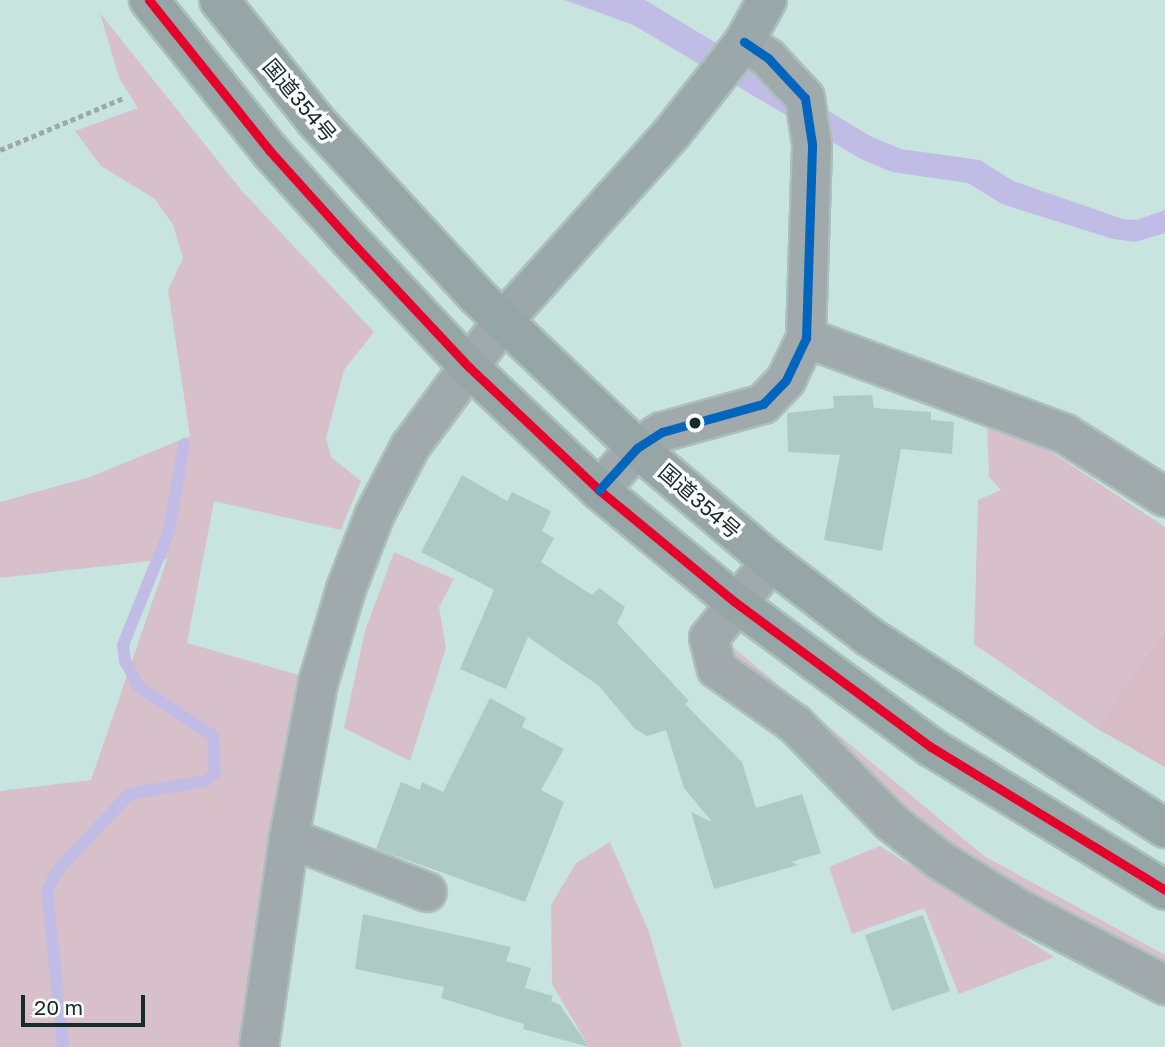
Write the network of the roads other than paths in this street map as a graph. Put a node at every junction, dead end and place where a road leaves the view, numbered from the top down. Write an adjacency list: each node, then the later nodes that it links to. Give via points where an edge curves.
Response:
1 (149, 0): 7 (highway, via 269,150)
2 (219, 0): 5 (highway, 国道354号, via 315,120)
3 (767, 0): 4 (street)
4 (744, 41): 5 (street, via 672,133); 6 (street, via 768,58 805,98 811,144)
5 (502, 322): 7 (street); 8 (highway, 国道354号)
6 (806, 338): 8 (street, via 786,380 763,404 690,421); 10 (street, via 1065,434)
7 (469, 367): 9 (highway); 14 (street, via 410,447 375,514 318,683)
8 (637, 448): 9 (street); 11 (highway, 国道354号)
9 (599, 490): 12 (highway)
10 (1165, 497)
11 (771, 562): 12 (street); 13 (highway, 国道354号, via 966,703)
12 (736, 602): 15 (highway, via 931,747); 17 (street, via 709,638 717,669 795,724 891,822 941,861 1019,909)
13 (1165, 828)
14 (289, 838): 16 (street); 18 (street)
15 (1165, 890)
16 (427, 892)
17 (1165, 985)
18 (259, 1047)

